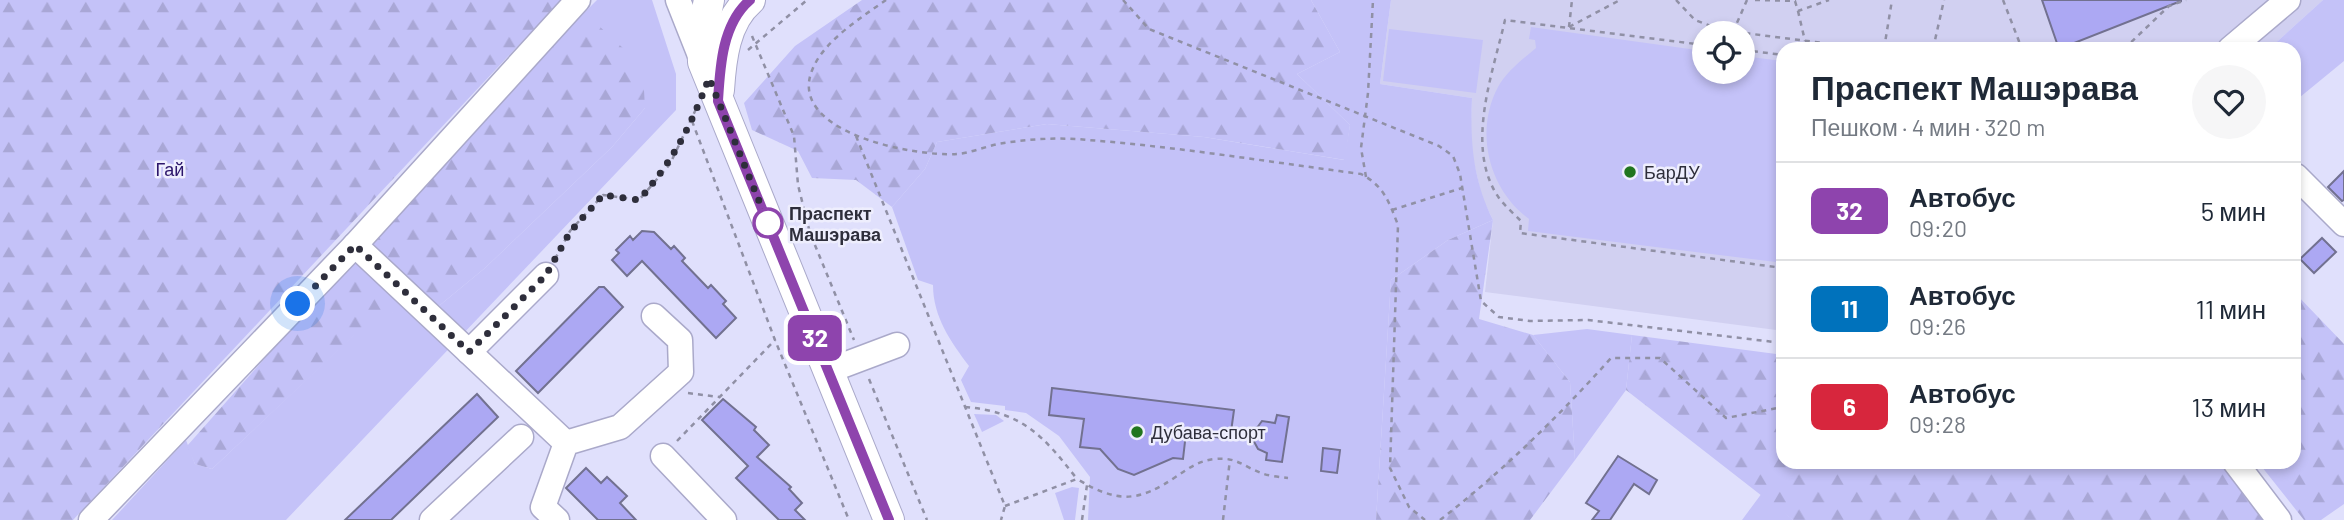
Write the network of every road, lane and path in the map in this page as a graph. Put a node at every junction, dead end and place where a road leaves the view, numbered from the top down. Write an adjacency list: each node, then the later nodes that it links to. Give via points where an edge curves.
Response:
1 (578, 0): 48 (street)
2 (678, 0): 39 (street)
3 (709, 0): 39 (main road, via 702,34)
4 (750, 0): 39 (main road, via 727,36)
5 (807, 0): 36 (path)
6 (886, 0): 42 (path, via 828,47 813,67 807,88 815,109 841,130)
7 (1123, 0): 40 (path, via 1149,29)
8 (1373, 0): 40 (path)
9 (1572, 0): 26 (path)
10 (1620, 0): 26 (path)
11 (1676, 0): 24 (path)
12 (1747, 0): 25 (path)
13 (1755, 0): 14 (path)
14 (1796, 0): 23 (path)
15 (1829, 0): 23 (path)
16 (1892, 0): 30 (path)
17 (1944, 0): 31 (path)
18 (2003, 0): 32 (path)
19 (2166, 0): 22 (path)
20 (2186, 0): 22 (path)
21 (2288, 0): 34 (street)
22 (2169, 6): 33 (path)
23 (1798, 11): 28 (path)
24 (1698, 21)
25 (1738, 21)
26 (1569, 27): 35 (path); 49 (path, via 1506,20 1503,32 1482,121 1483,157 1498,196 1521,221 1520,233)
27 (1755, 35): 28 (path)
28 (1805, 41): 29 (path)
29 (1813, 42)
30 (1885, 42)
31 (1935, 42)
32 (2019, 42)
33 (2131, 42)
34 (2238, 42)
35 (1692, 43)
36 (754, 46): 39 (path); 56 (path, via 794,136 798,185 810,233)
37 (1755, 52): 38 (path)
38 (1776, 54)
39 (712, 78): 41 (path); 57 (main road)
40 (1365, 116): 43 (path, via 1361,148); 45 (path, via 1453,156)
41 (692, 121): 50 (path, via 670,164 639,200 603,195 570,232); 52 (path)
42 (856, 135): 43 (path, via 897,148 958,154 1029,139 1085,139); 60 (path)
43 (1366, 177): 46 (path, via 1381,188)
44 (2301, 181): 47 (street)
45 (1462, 188): 46 (path); 53 (path, via 1481,301 1499,317 1588,320)
46 (1392, 210): 81 (path, via 1398,225 1390,467 1409,506)
47 (2344, 224)
48 (355, 245): 55 (street); 71 (street)
49 (1776, 267)
50 (546, 275): 55 (street)
51 (654, 316): 63 (street, via 680,341 681,372 620,427)
52 (775, 340): 59 (path); 75 (path)
53 (1776, 342)
54 (897, 345): 56 (street)
55 (469, 352): 63 (street)
56 (861, 359): 57 (street); 77 (path)
57 (828, 371): 76 (main road)
58 (682, 392): 59 (path)
59 (719, 397): 64 (path)
60 (965, 407): 68 (path, via 1014,417 1054,448); 70 (path)
61 (1776, 408): 82 (path, via 1726,418 1660,358 1611,358 1552,423 1487,484)
62 (521, 437): 72 (street)
63 (565, 443): 73 (street, via 543,507)
64 (663, 456): 74 (street)
65 (1230, 459): 67 (path); 69 (path, via 1196,463 1161,487 1135,497 1111,496); 80 (path)
66 (2240, 469): 83 (street)
67 (1288, 478)
68 (1077, 479): 69 (path); 70 (path)
69 (1087, 485): 79 (path)
70 (1005, 506): 78 (path)
71 (91, 520)
72 (432, 520)
73 (557, 520)
74 (724, 520)
75 (849, 520)
76 (889, 520)
77 (927, 520)
78 (1001, 520)
79 (1082, 520)
80 (1223, 520)
81 (1425, 520)
82 (1440, 520)
83 (2279, 520)

